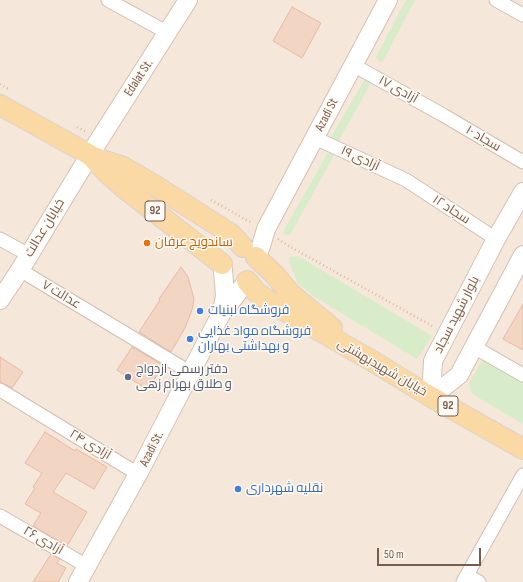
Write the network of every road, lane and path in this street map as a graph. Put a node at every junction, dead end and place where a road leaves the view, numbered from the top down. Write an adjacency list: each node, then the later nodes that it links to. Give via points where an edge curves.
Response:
1 (108, 0): 6 (street)
2 (188, 0): 6 (street, Edalat St.)
3 (388, 0): 7 (street, Azadi St)
4 (501, 3): 5 (street)
5 (523, 14)
6 (168, 33): 11 (street, Edalat St.)
7 (353, 65): 9 (street, آزادی ۱۷); 10 (street, Azadi St)
8 (0, 105): 11 (main road, 92)
9 (443, 115): 12 (street, سجاد ۱۰)
10 (315, 138): 13 (street, آزادی ۱۹); 17 (street, Azadi St, via 266,229 261,246)
11 (90, 155): 17 (main road, via 124,167 154,185 226,230); 18 (street, خیابان عدالت); 20 (main road, 92, via 122,187)
12 (523, 162)
13 (406, 180): 16 (street, سجاد ۱۲)
14 (523, 192): 16 (street, بلوار شهید سجاد)
15 (0, 238): 18 (street, عدالت ۷)
16 (496, 239): 29 (street, بلوار شهید سجاد, via 433,361)
17 (249, 252): 20 (main road, via 231,249 223,258); 21 (main road, via 258,262 255,273); 25 (main road, via 275,275 291,294)
18 (24, 263): 22 (street, خیابان عدالت); 26 (street, عدالت ۷, via 103,320)
19 (521, 264): 24 (street)
20 (223, 267): 21 (main road, via 226,276 236,282); 23 (street, via 225,296)
21 (247, 281): 23 (street); 25 (main road, خیابان شهیدبهشتی / 92, via 265,299)
22 (0, 300)
23 (221, 314): 26 (street, Azadi St.)
24 (474, 347): 27 (street); 29 (street, via 459,375)
25 (374, 362): 29 (main road, خیابان شهیدبهشتی / 92)
26 (191, 373): 31 (street, Azadi St.)
27 (523, 376)
28 (0, 390): 31 (street, آزادی ۲۴)
29 (431, 397): 30 (main road, خیابان شهیدبهشتی / 92)
30 (523, 449)
31 (138, 474): 34 (street, Azadi St.)
32 (523, 475): 35 (street)
33 (0, 516): 34 (street, آزادی ۲۶)
34 (87, 566): 36 (street, Azadi St.)
35 (465, 578): 37 (street)
36 (78, 582)
37 (479, 582)

